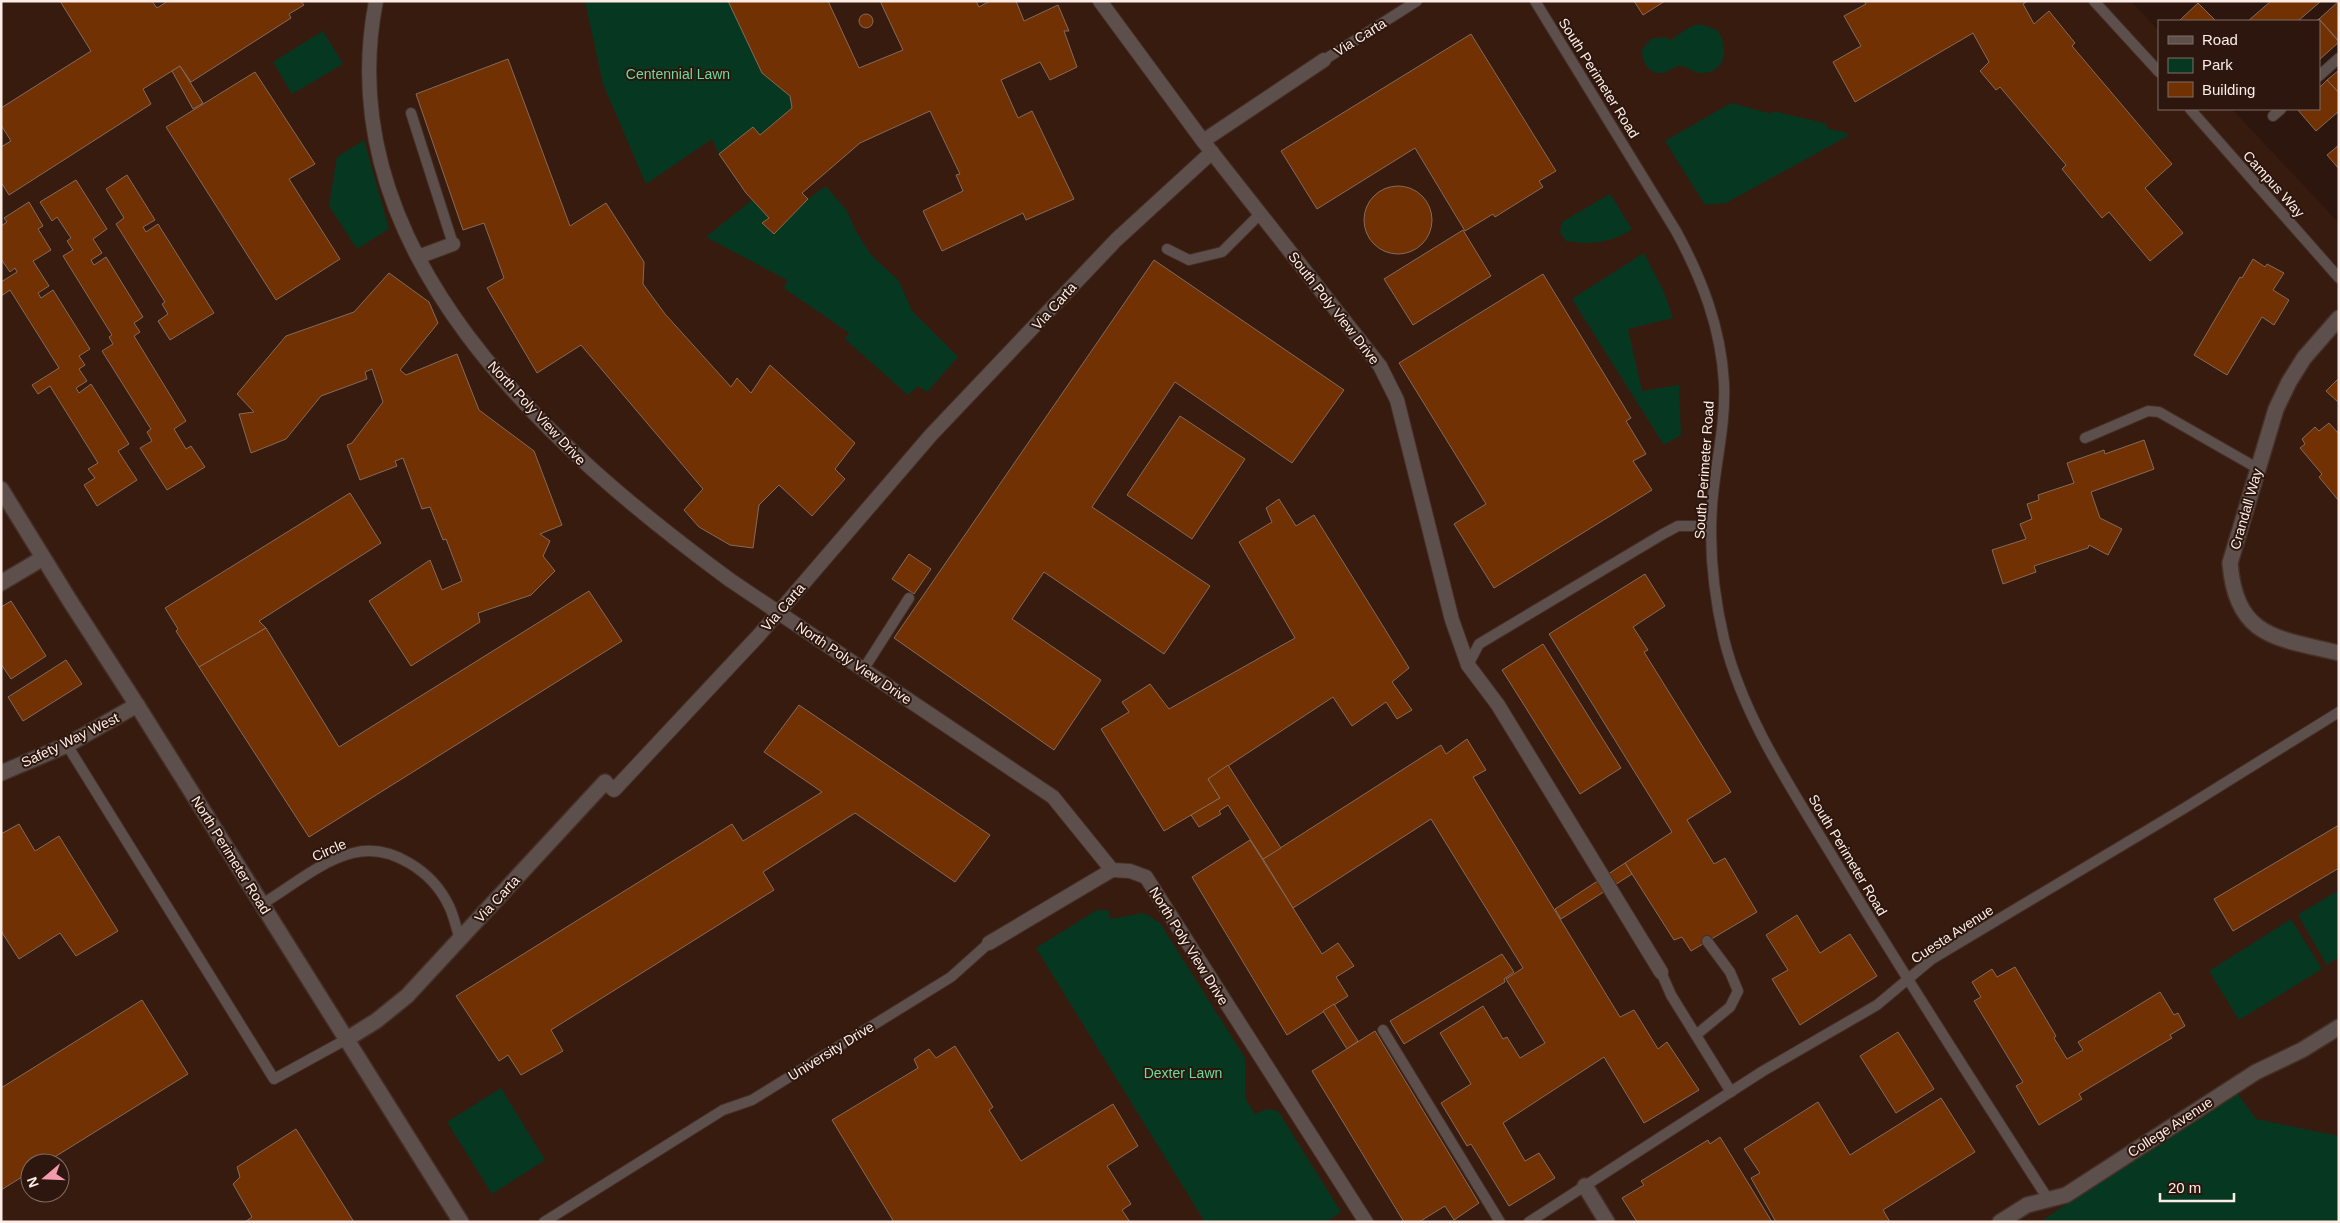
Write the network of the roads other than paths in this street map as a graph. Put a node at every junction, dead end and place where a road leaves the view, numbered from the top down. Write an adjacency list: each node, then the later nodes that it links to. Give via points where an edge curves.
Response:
1 (376, 1): 18 (street, North Poly View Drive, via 369,66 372,118 381,169 400,222)
2 (1100, 1): 14 (street, South Poly View Drive)
3 (1417, 1): 7 (lane, Via Carta)
4 (1535, 1): 24 (lane, South Perimeter Road, via 1676,231 1707,297 1718,337 1724,383 1723,432)
5 (2094, 1): 8 (lane)
6 (2339, 58): 9 (lane)
7 (1324, 60): 14 (street, Via Carta)
8 (2158, 71)
9 (2320, 75)
10 (2191, 110): 19 (lane, Campus Way)
11 (2280, 110): 13 (lane)
12 (411, 113): 16 (lane)
13 (2273, 116)
14 (1208, 146): 15 (street, South Poly View Drive); 28 (street, Via Carta, via 931,434)
15 (1260, 214): 17 (lane, via 1222,252 1189,260); 30 (street, South Poly View Drive, via 1380,366 1397,400 1452,620)
16 (453, 244): 18 (street)
17 (1167, 249)
18 (418, 257): 28 (street, North Poly View Drive, via 464,332 504,379 595,473 680,543)
19 (2339, 278)
20 (2339, 318): 22 (street, Crandall Way, via 2304,358 2289,382 2276,409)
21 (2085, 438): 22 (lane, via 2148,411 2159,412)
22 (2257, 468): 29 (street, Crandall Way, via 2230,563 2232,588 2242,611 2256,626 2275,638)
23 (1, 488): 25 (street, North Perimeter Road)
24 (1712, 526): 30 (lane, via 1678,526 1663,534 1479,644); 43 (lane, South Perimeter Road, via 1722,625 1742,692 1767,747)
25 (43, 558): 26 (street); 32 (street, North Perimeter Road)
26 (1, 583)
27 (909, 598): 31 (lane)
28 (778, 612): 31 (street, North Poly View Drive); 36 (street, Via Carta, via 614,790)
29 (2339, 653)
30 (1468, 665): 42 (street, South Poly View Drive, via 1498,706)
31 (863, 670): 37 (street, North Poly View Drive, via 1052,797)
32 (137, 705): 34 (street, Safety Way West); 38 (street, North Perimeter Road)
33 (2339, 712): 43 (lane, Cuesta Avenue, via 1932,959)
34 (67, 745): 35 (street, Safety Way West); 47 (lane, via 274,1079)
35 (1, 773)
36 (605, 782): 39 (street, Via Carta)
37 (1112, 870): 41 (street, University Drive); 53 (street, North Poly View Drive, via 1130,871 1146,877)
38 (262, 904): 39 (lane, Circle, via 328,863 353,853 379,851 403,859 435,884 449,907); 47 (street, North Perimeter Road)
39 (460, 939): 47 (street, Via Carta, via 407,996)
40 (1707, 941): 46 (lane, via 1730,972 1738,991 1730,1007)
41 (989, 942): 52 (lane, University Drive, via 951,977 752,1100 723,1110)
42 (1661, 972): 46 (lane)
43 (1907, 980): 48 (lane, Cuesta Avenue, via 1877,1005); 50 (lane, South Perimeter Road)
44 (2339, 1027): 50 (street, College Avenue, via 2302,1050 2256,1072 2066,1194)
45 (1383, 1030): 54 (lane)
46 (1696, 1035): 48 (lane)
47 (347, 1039): 51 (street, North Perimeter Road)
48 (1731, 1092): 49 (lane, Cuesta Avenue)
49 (1585, 1186): 55 (lane, Cuesta Avenue); 56 (street)
50 (2048, 1200): 57 (street, College Avenue, via 2027,1205)
51 (461, 1222)
52 (544, 1222)
53 (1366, 1222)
54 (1500, 1222)
55 (1529, 1222)
56 (1607, 1222)
57 (2000, 1222)

